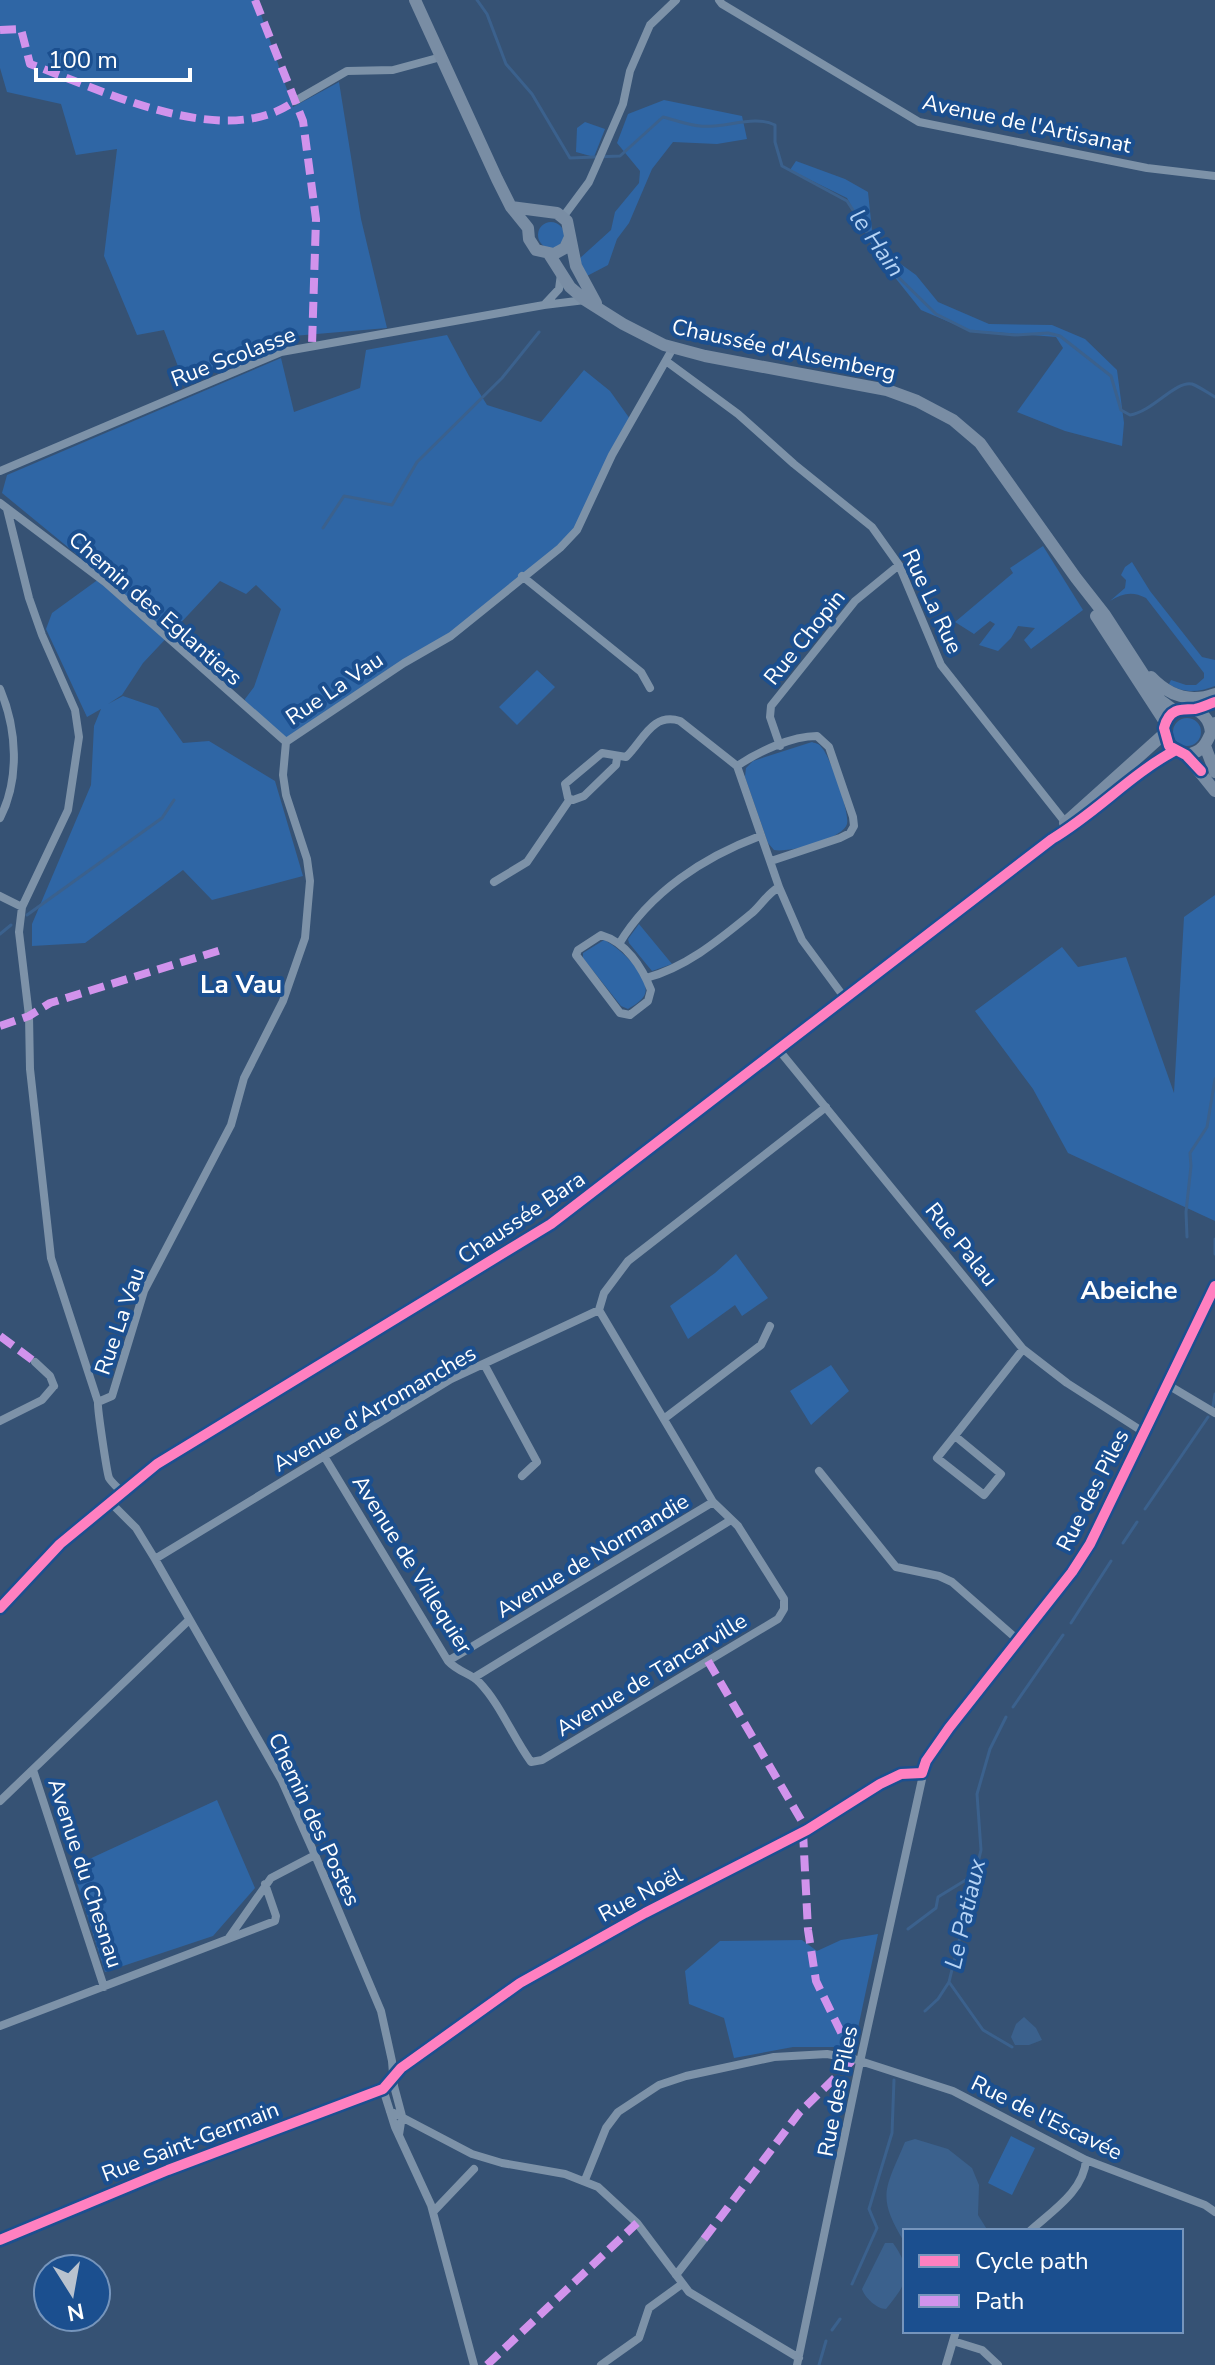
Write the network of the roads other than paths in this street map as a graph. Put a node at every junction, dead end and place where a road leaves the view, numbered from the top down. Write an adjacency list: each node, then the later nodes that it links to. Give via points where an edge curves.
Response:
1 (415, 0): 4 (main road, Chaussée d'Alsemberg)
2 (676, 0): 9 (street, via 650,25 589,182)
3 (719, 0): 6 (street, Avenue de l'Artisanat, via 919,122 1147,168)
4 (441, 57): 5 (street, via 393,70 347,71); 7 (main road, Chaussée d'Alsemberg)
5 (295, 101)
6 (1215, 176)
7 (511, 207): 8 (main road); 10 (main road, Chaussée d'Alsemberg)
8 (543, 213): 9 (main road); 10 (main road)
9 (563, 217): 11 (main road, Chaussée d'Alsemberg)
10 (528, 228): 12 (main road, Chaussée d'Alsemberg, via 536,250)
11 (570, 237): 12 (main road, via 565,248); 13 (main road, Chaussée d'Alsemberg)
12 (549, 254): 14 (main road, Chaussée d'Alsemberg)
13 (576, 266): 15 (street); 19 (main road, Chaussée d'Alsemberg)
14 (561, 274): 15 (main road, Chaussée d'Alsemberg); 18 (street, via 559,289)
15 (570, 287): 16 (main road, Chaussée d'Alsemberg); 17 (street)
16 (585, 300): 17 (street, Rue Scolasse); 19 (main road, Chaussée d'Alsemberg)
17 (562, 302): 18 (street, Rue Scolasse)
18 (544, 305): 22 (street, Rue Scolasse, via 281,352)
19 (601, 309): 20 (main road, Chaussée d'Alsemberg)
20 (673, 348): 21 (street, Rue La Vau); 26 (main road, Chaussée d'Alsemberg, via 887,390 953,420 980,443)
21 (666, 361): 24 (street, Rue La Rue, via 738,414 870,526); 25 (street, Rue La Vau, via 577,530)
22 (0, 471)
23 (3, 506): 36 (street, Chemin des Eglantiers, via 105,582); 53 (street, via 42,635 75,710 79,737 68,810)
24 (899, 565): 37 (street, Rue Chopin, via 855,601 771,706); 46 (street, Rue La Rue, via 941,665)
25 (522, 576): 28 (street, via 641,672); 36 (street, Rue La Vau, via 451,636)
26 (1076, 578): 27 (main road, Chaussée d'Alsemberg); 34 (main road, Chaussée d'Alsemberg)
27 (1140, 667): 30 (main road, via 1179,696); 33 (main road, Chaussée d'Alsemberg, via 1160,700)
28 (650, 688)
29 (0, 689): 45 (street, via 15,748 10,791)
30 (1215, 694)
31 (1215, 702): 32 (main road)
32 (1196, 709): 33 (main road); 35 (main road)
33 (1175, 711): 34 (main road)
34 (1164, 728): 39 (main road, via 1165,740); 46 (main road, Chaussée Bara)
35 (1213, 728): 38 (main road)
36 (286, 742): 66 (street, Rue La Vau, via 286,795 310,881 296,969 244,1078 231,1125 144,1291 112,1396)
37 (780, 746): 41 (street); 49 (street, via 817,736 829,747 854,826 840,838)
38 (1205, 746): 39 (main road); 42 (main road)
39 (1180, 753): 43 (main road); 48 (main road, Chaussée Bara, via 1156,761)
40 (617, 758): 41 (street, via 626,757 649,729 670,718); 44 (street, via 584,796); 44 (street, via 602,753 582,769 565,784)
41 (737, 766): 47 (street)
42 (1215, 772)
43 (1215, 791)
44 (570, 799): 50 (street, via 527,862)
45 (0, 818)
46 (1065, 822): 48 (main road, Chaussée Bara)
47 (760, 836): 49 (street); 54 (street, via 705,859 643,910)
48 (1052, 839): 56 (main road, Chaussée Bara)
49 (771, 861): 51 (street)
50 (494, 882)
51 (779, 887): 55 (street, via 685,964); 56 (street, via 802,940)
52 (0, 896): 53 (street)
53 (22, 907): 66 (street, via 19,932 30,1069 51,1258)
54 (619, 944): 55 (street); 55 (street, via 601,935 576,955 620,1013 630,1015 648,1001)
55 (646, 978)
56 (844, 997): 57 (main road, Chaussée Bara)
57 (778, 1049): 58 (street, Rue Palau); 75 (main road, Chaussée Bara, via 551,1224 183,1447)
58 (826, 1107): 60 (street, via 628,1261 604,1293); 62 (street, Rue Palau)
59 (1215, 1286): 65 (street, Rue des Piles)
60 (599, 1310): 64 (street, Avenue d'Arromanches); 68 (street)
61 (770, 1326): 68 (street, via 761,1345)
62 (1023, 1349): 70 (street, Rue Palau); 71 (street)
63 (35, 1362): 69 (street, via 59,1388)
64 (484, 1364): 72 (street, Avenue d'Arromanches); 74 (street, via 537,1462)
65 (1168, 1385): 67 (street); 70 (street, Rue des Piles)
66 (98, 1402): 75 (street, via 107,1475)
67 (1215, 1413)
68 (665, 1418): 77 (street)
69 (0, 1421)
70 (1145, 1433): 82 (street, Rue des Piles, via 1090,1544)
71 (955, 1436): 71 (street, via 1001,1474 984,1495 937,1458)
72 (324, 1456): 79 (street, Avenue d'Arromanches); 83 (street, Avenue de Villequier)
73 (819, 1471): 82 (street, via 896,1567 952,1582)
74 (522, 1476)
75 (122, 1492): 76 (main road, Chaussée Bara)
76 (110, 1502): 79 (street, Chemin des Postes, via 136,1528); 80 (main road, Chaussée Bara, via 60,1544)
77 (713, 1502): 78 (street); 83 (street, Avenue de Normandie)
78 (731, 1520): 84 (street, Avenue de Normandie); 85 (street, Avenue de Tancarville, via 784,1599 778,1619)
79 (155, 1559): 81 (street, Chemin des Postes)
80 (0, 1608)
81 (189, 1620): 86 (street); 89 (street, Chemin des Postes, via 282,1781)
82 (1018, 1640): 87 (street, Rue des Piles, via 949,1728)
83 (448, 1661): 84 (street, Avenue de Villequier)
84 (475, 1677): 85 (street, Avenue de Villequier)
85 (531, 1762)
86 (33, 1770): 88 (street); 92 (street, Avenue du Chesnau)
87 (922, 1773): 94 (street, Rue des Piles); 95 (street, Rue Noël, via 901,1774 880,1784 807,1830 520,1983)
88 (0, 1801)
89 (315, 1855): 90 (street); 95 (street, Chemin des Postes, via 381,2011)
90 (265, 1884): 91 (street); 91 (street, via 275,1921)
91 (228, 1939): 92 (street)
92 (104, 1987): 93 (street)
93 (0, 2026)
94 (860, 2062): 100 (street, Rue de l'Escavée, via 953,2091); 102 (street, Rue de l'Escavée, via 827,2054 786,2055 659,2085 618,2112); 112 (street, Rue des Piles)
95 (393, 2079): 96 (street, Rue Saint-Germain); 98 (street, Chemin des Postes)
96 (383, 2089): 97 (street); 107 (street, Rue Saint-Germain)
97 (390, 2111): 98 (street); 99 (street)
98 (402, 2116): 99 (street, Chemin des Postes); 102 (street, via 472,2154)
99 (399, 2135): 103 (street)
100 (1086, 2160): 104 (street, Rue de l'Escavée); 105 (street, via 1078,2186)
101 (474, 2169): 103 (street)
102 (585, 2180): 108 (street, via 618,2203)
103 (433, 2212): 113 (street)
104 (1215, 2212)
105 (1032, 2229)
106 (704, 2239): 108 (street)
107 (0, 2240)
108 (676, 2275): 109 (street)
109 (682, 2284): 112 (street); 114 (street, via 649,2308 639,2338)
110 (955, 2333): 111 (street)
111 (953, 2341): 115 (street); 116 (street, via 982,2350)
112 (798, 2361)
113 (474, 2365)
114 (601, 2365)
115 (946, 2365)
116 (998, 2365)

